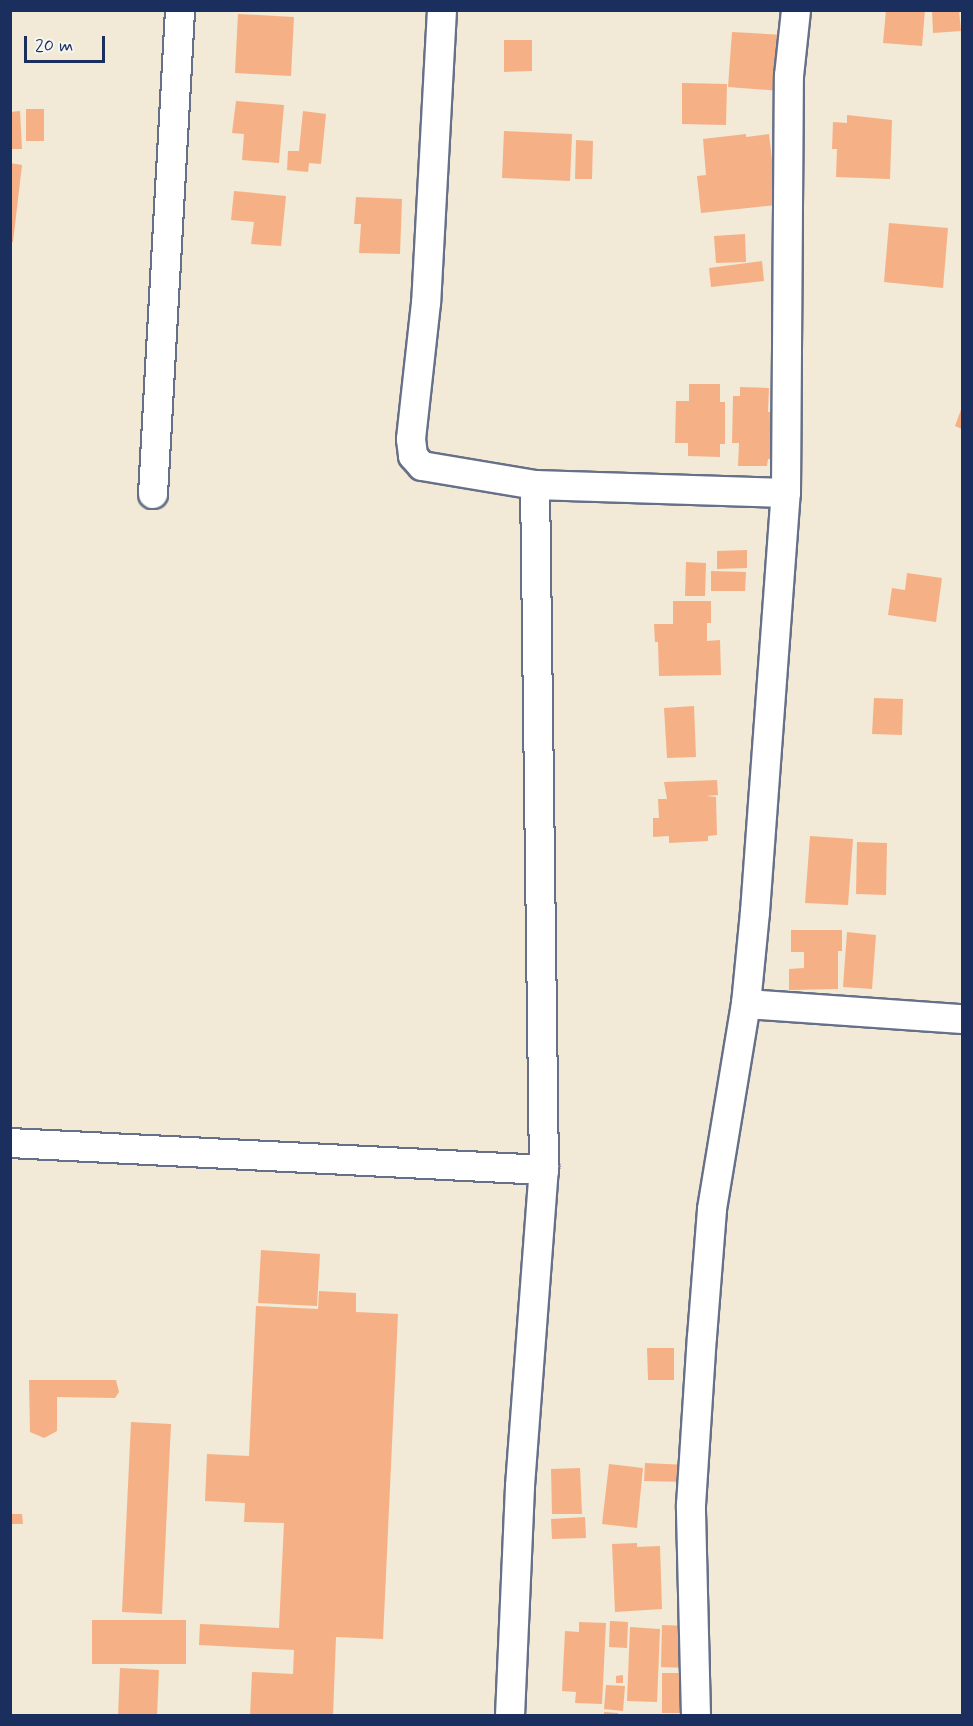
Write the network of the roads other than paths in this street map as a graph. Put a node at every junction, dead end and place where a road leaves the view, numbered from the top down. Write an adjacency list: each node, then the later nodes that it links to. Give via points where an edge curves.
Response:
1 (180, 10): 6 (street)
2 (442, 10): 4 (street, via 426,303 411,440 413,456 422,466)
3 (796, 10): 5 (street, via 789,76)
4 (535, 485): 5 (street); 10 (street)
5 (786, 493): 7 (street)
6 (153, 494)
7 (746, 1004): 8 (street); 12 (street, via 712,1209 702,1337 691,1505)
8 (963, 1019)
9 (10, 1143): 10 (street)
10 (544, 1170): 11 (street, via 520,1486)
11 (510, 1716)
12 (696, 1716)

